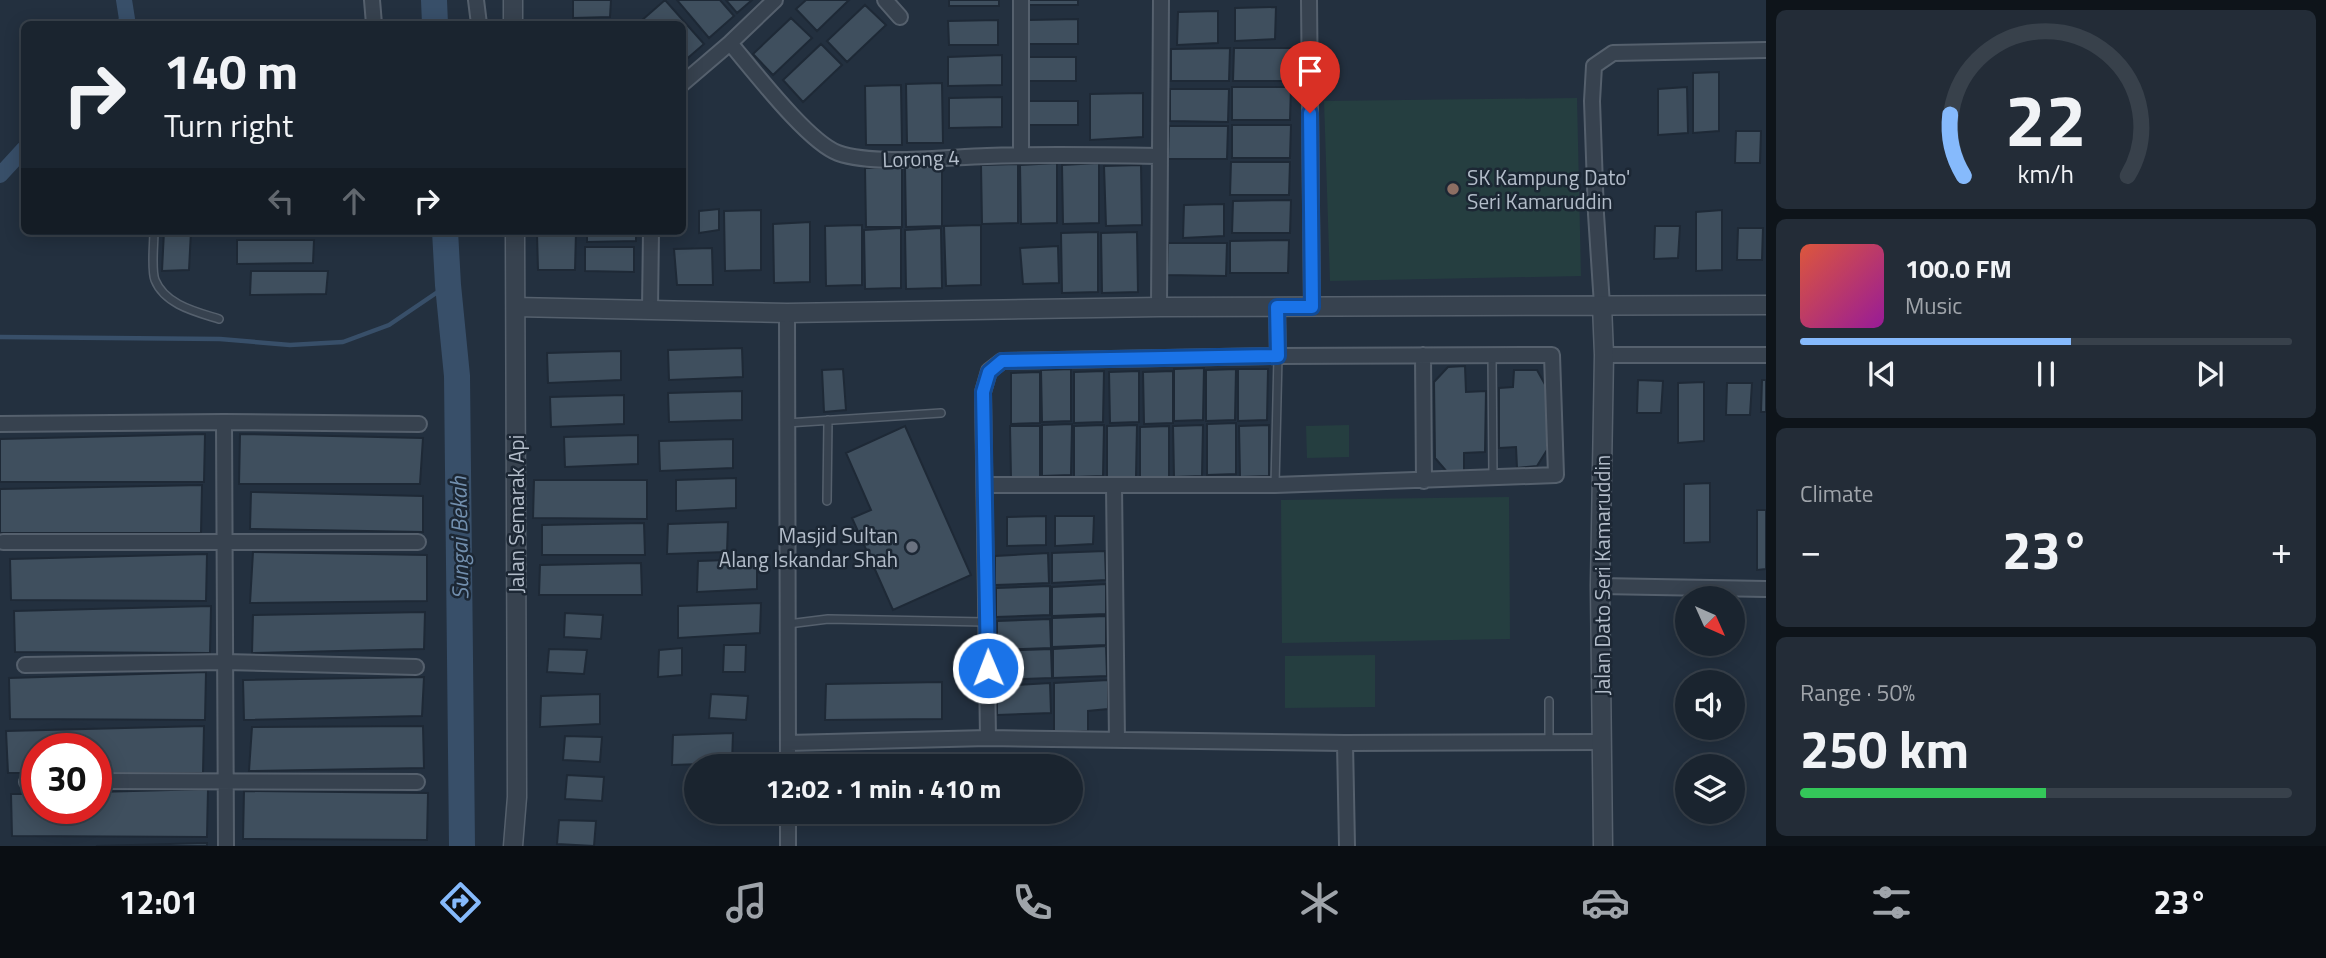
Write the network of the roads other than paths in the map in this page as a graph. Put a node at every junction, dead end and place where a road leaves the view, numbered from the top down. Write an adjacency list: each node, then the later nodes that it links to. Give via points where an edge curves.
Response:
1 (372, 0): 10 (street)
2 (476, 0): 11 (street)
3 (513, 0): 12 (street)
4 (775, 0): 13 (street)
5 (885, 0): 9 (street)
6 (1021, 0): 16 (street)
7 (1161, 0): 17 (street)
8 (1309, 0): 26 (street)
9 (900, 17)
10 (374, 21)
11 (479, 21)
12 (513, 21)
13 (730, 43): 15 (street); 16 (street, Lorong 4, via 819,143 838,153 873,159)
14 (1766, 50): 22 (street, via 1613,53 1594,66)
15 (686, 81)
16 (1021, 155): 17 (street, Lorong 4)
17 (1158, 156): 24 (street)
18 (154, 235): 29 (lane, via 155,279 163,291 175,303)
19 (515, 235): 23 (street, Jalan Semarak Api)
20 (651, 235): 27 (street)
21 (1766, 304): 22 (street)
22 (1602, 305): 26 (street); 32 (street, Jalan Dato Seri Kamaruddin)
23 (516, 307): 27 (street); 68 (street, Jalan Semarak Api)
24 (1159, 307): 25 (street); 28 (street)
25 (1277, 307): 26 (street); 34 (street)
26 (1312, 307)
27 (650, 309): 28 (street)
28 (788, 313): 38 (street)
29 (219, 319)
30 (1423, 355): 31 (street); 34 (street); 42 (street)
31 (1492, 355): 41 (lane); 41 (street, via 1552,355 1556,475)
32 (1604, 355): 33 (street); 50 (street, Jalan Dato Seri Kamaruddin)
33 (1766, 355)
34 (1278, 356): 43 (street, via 1002,361 989,372 983,392); 44 (lane)
35 (942, 413): 36 (lane)
36 (828, 420): 38 (lane); 46 (lane)
37 (224, 422): 39 (street); 40 (street); 49 (street)
38 (786, 423): 53 (street)
39 (0, 424)
40 (419, 424)
41 (1493, 478): 42 (street)
42 (1424, 481): 44 (street)
43 (986, 485): 45 (street); 52 (street)
44 (1275, 485): 45 (street)
45 (1114, 486): 59 (street)
46 (827, 501)
47 (3, 542): 49 (street)
48 (418, 542): 49 (street)
49 (225, 544): 54 (street)
50 (1600, 586): 51 (street); 61 (street, Jalan Dato Seri Kamaruddin)
51 (1766, 589)
52 (987, 622): 53 (lane, via 828,619); 58 (street)
53 (787, 624): 62 (street)
54 (225, 662): 55 (street); 56 (street); 65 (street)
55 (25, 665)
56 (416, 667)
57 (1549, 701): 60 (lane)
58 (988, 738): 59 (street); 62 (street)
59 (1117, 740): 63 (street)
60 (1549, 742): 61 (street); 63 (street)
61 (1602, 742): 75 (street, Jalan Dato Seri Kamaruddin)
62 (788, 743): 64 (street)
63 (1345, 743): 74 (street)
64 (788, 754)
65 (226, 780): 66 (street); 67 (street); 70 (street)
66 (112, 781)
67 (417, 782)
68 (517, 797): 71 (street, Jalan Semarak Api); 72 (street, Jalan Semarak Api)
69 (788, 824): 73 (street)
70 (226, 846)
71 (513, 846)
72 (522, 846)
73 (788, 846)
74 (1347, 846)
75 (1603, 846)

